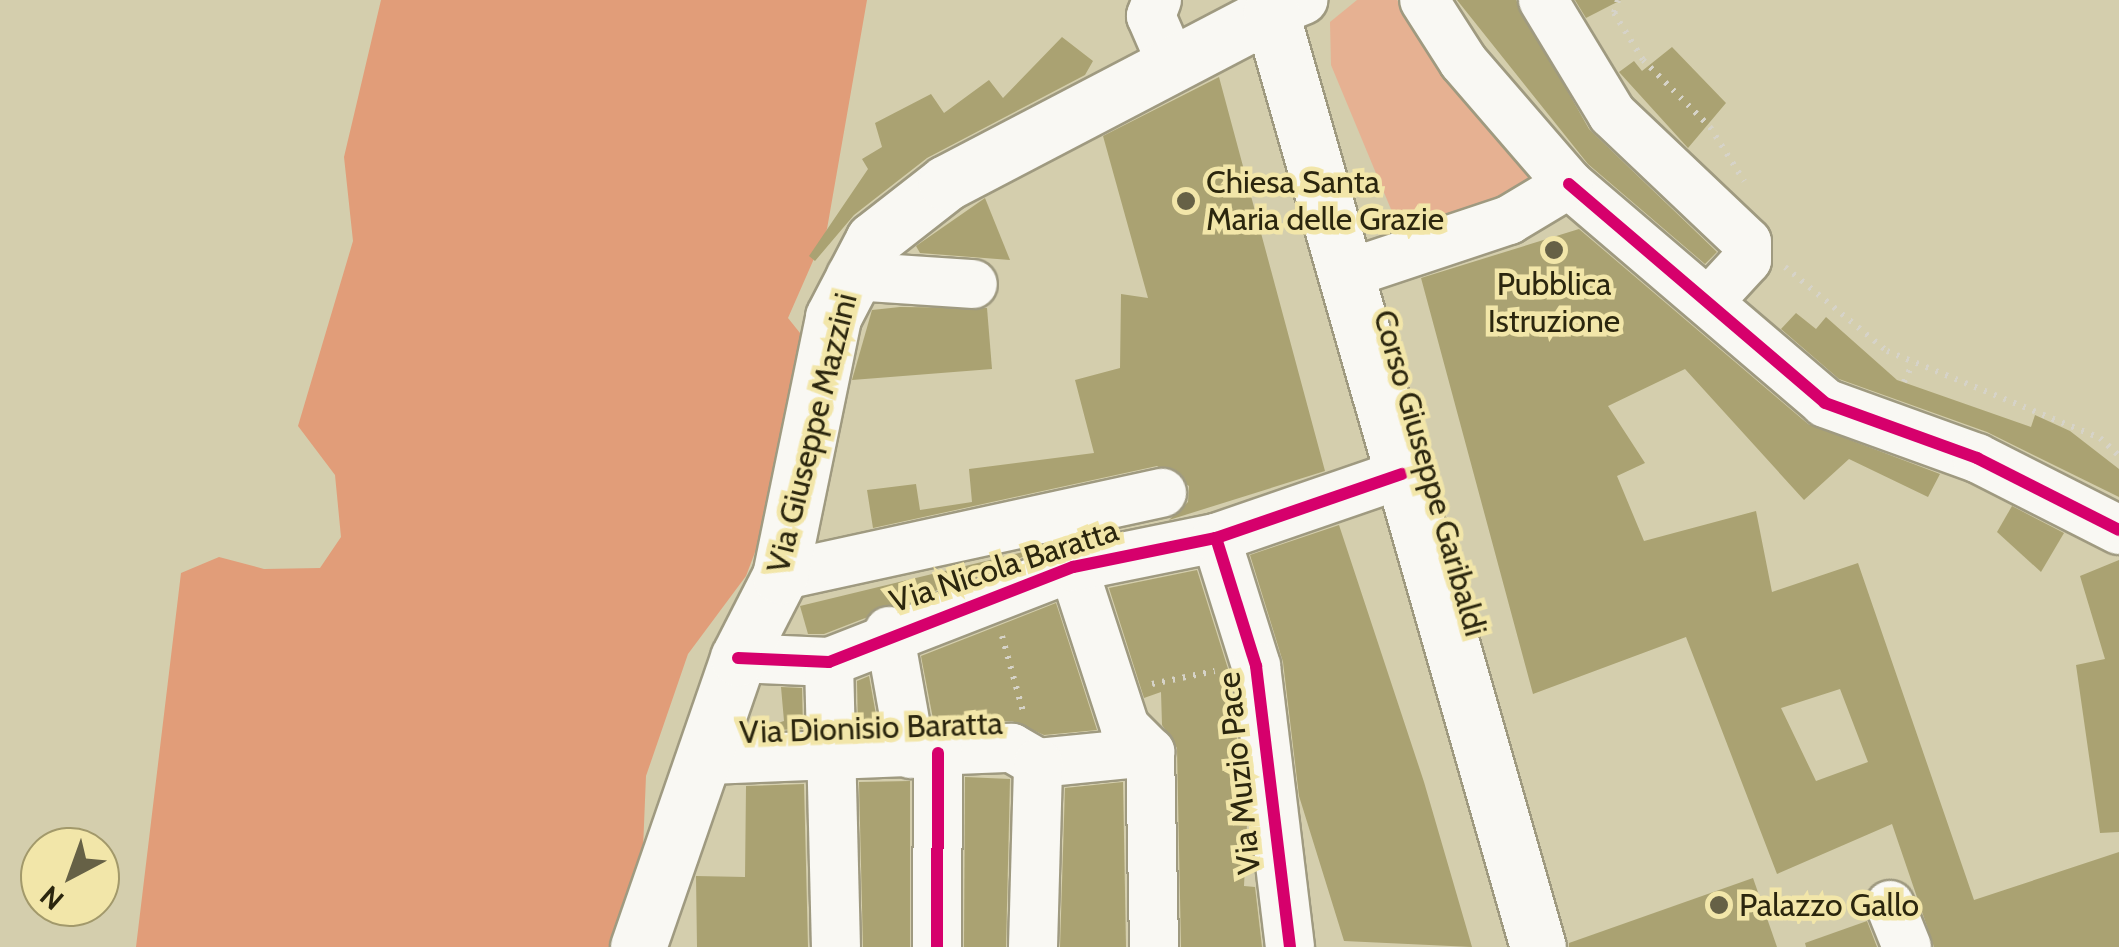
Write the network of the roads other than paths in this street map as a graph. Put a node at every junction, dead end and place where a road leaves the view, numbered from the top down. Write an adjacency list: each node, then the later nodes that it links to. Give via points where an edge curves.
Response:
1 (1157, 0): 5 (street, via 1151,16)
2 (1424, 0): 6 (street, via 1463,61)
3 (1543, 0): 10 (street, via 1586,82 1736,226 1761,261)
4 (1287, 6): 5 (main road, Via Giuseppe Mazzini); 7 (main road, Corso Giuseppe Garibaldi)
5 (1170, 60): 8 (main road, Via Giuseppe Mazzini, via 909,209)
6 (1569, 184): 7 (street, via 1508,220); 10 (street)
7 (1344, 274): 11 (main road, Corso Giuseppe Garibaldi)
8 (850, 276): 9 (street); 16 (main road, Via Giuseppe Mazzini, via 833,317)
9 (974, 284)
10 (1705, 294): 13 (street, via 1848,416 1928,438)
11 (1402, 474): 14 (street, Via Nicola Baratta); 31 (main road, Corso Giuseppe Garibaldi)
12 (1162, 493): 16 (street)
13 (2119, 530)
14 (1216, 538): 15 (street, Via Nicola Baratta); 30 (street, Via Muzio Pace, via 1256,666)
15 (1073, 567): 17 (street, Via Nicola Baratta); 20 (street, via 1125,727)
16 (780, 576): 18 (main road, Via Giuseppe Mazzini)
17 (890, 631): 19 (street, Via Nicola Baratta); 21 (street)
18 (738, 658): 19 (street, Via Nicola Baratta); 23 (main road, Via Giuseppe Mazzini)
19 (828, 662): 22 (street)
20 (1150, 752): 24 (street, Via Dionisio Baratta); 29 (street)
21 (924, 754): 22 (street, Via Dionisio Baratta); 24 (street, Via Dionisio Baratta, via 1012,748); 27 (street)
22 (832, 758): 23 (street, Via Dionisio Baratta); 26 (street)
23 (709, 760): 25 (main road, Via Giuseppe Mazzini)
24 (1038, 763): 28 (street)
25 (638, 947)
26 (836, 947)
27 (938, 947)
28 (1033, 947)
29 (1154, 947)
30 (1290, 947)
31 (1538, 947)

